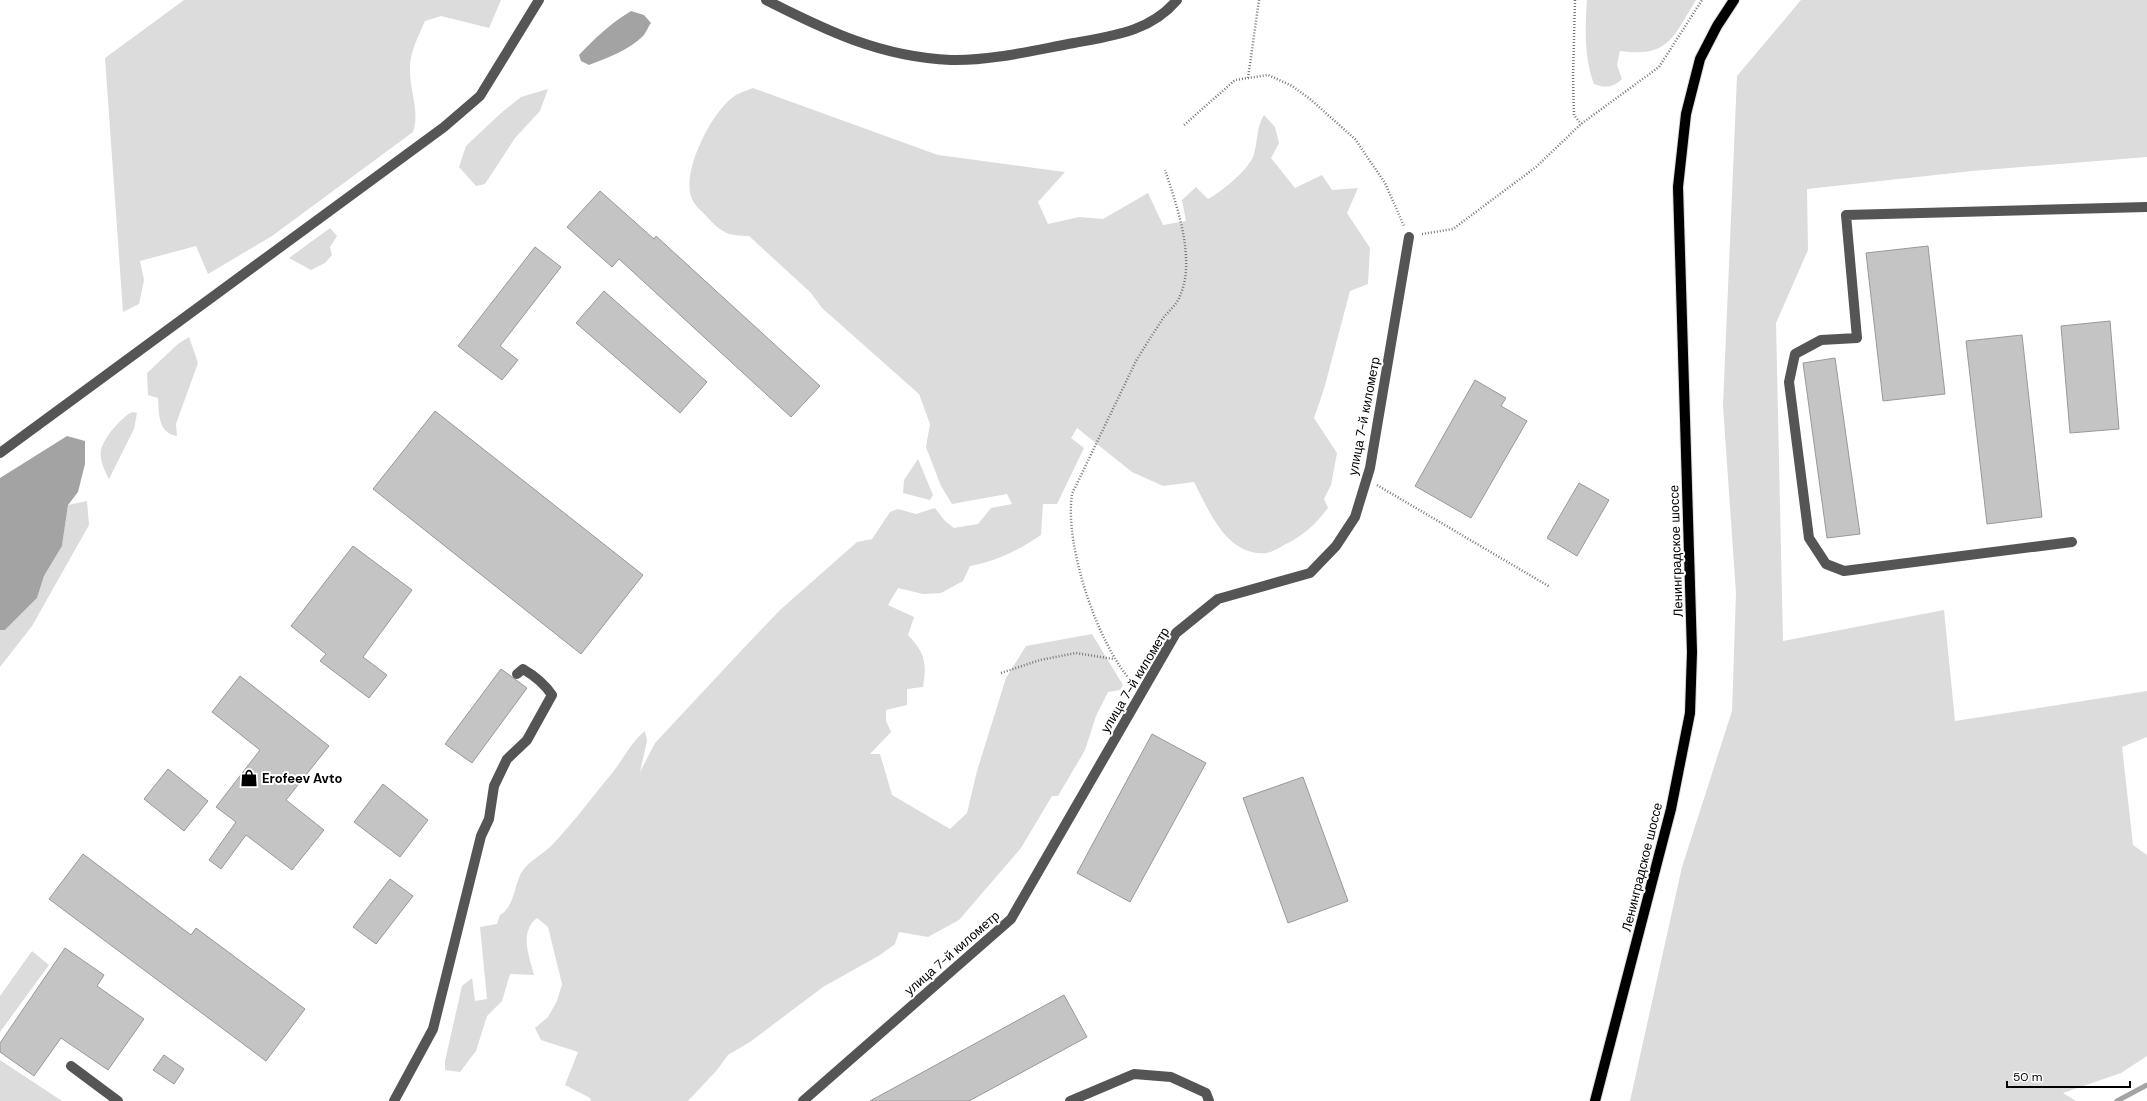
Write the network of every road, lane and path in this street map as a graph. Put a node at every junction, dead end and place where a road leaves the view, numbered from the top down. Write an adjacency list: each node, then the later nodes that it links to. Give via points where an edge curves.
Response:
1 (540, 0): 14 (lane, via 480,96 444,127)
2 (766, 0): 3 (lane, via 828,31 861,44 896,53 951,60 1001,56 1138,29 1170,8)
3 (1177, 0)
4 (1259, 0): 8 (path)
5 (1575, 0): 10 (path, via 1574,115)
6 (1702, 0): 10 (path, via 1659,67)
7 (1734, 0): 28 (main road, Ленинградское шоссе, via 1700,59 1686,114 1678,187 1690,560 1690,713 1671,809)
8 (1248, 78): 9 (path, via 1235,80); 13 (path, via 1268,75 1292,86 1355,140 1385,184)
9 (1184, 124)
10 (1581, 124): 13 (path, via 1536,167 1453,229)
11 (1165, 170): 18 (path, via 1183,233 1186,268 1184,284 1179,299 1147,340 1136,361 1072,494 1070,505 1075,551 1094,618)
12 (2147, 207): 16 (lane, via 1846,215 1857,338 1821,340 1794,354 1788,382 1809,538 1826,564 1844,571)
13 (1409, 237): 15 (lane, улица 7-й километр)
14 (0, 453)
15 (1366, 479): 17 (path); 21 (lane, улица 7-й километр, via 1355,517 1336,546 1310,573 1218,599 1176,633)
16 (2072, 542)
17 (1550, 587)
18 (1113, 659): 19 (path, via 1076,653 1040,660); 21 (path)
19 (1001, 673)
20 (517, 674): 24 (lane, via 523,669 545,685 552,695 538,724 527,740 507,759 494,786 489,819 480,836 433,1029)
21 (1141, 693): 25 (lane, улица 7-й километр, via 1011,919)
22 (71, 1066): 23 (lane)
23 (118, 1101)
24 (394, 1101)
25 (803, 1101)
26 (1070, 1101): 27 (lane, via 1134,1074 1171,1077 1206,1093)
27 (1209, 1101)
28 (1596, 1101)

